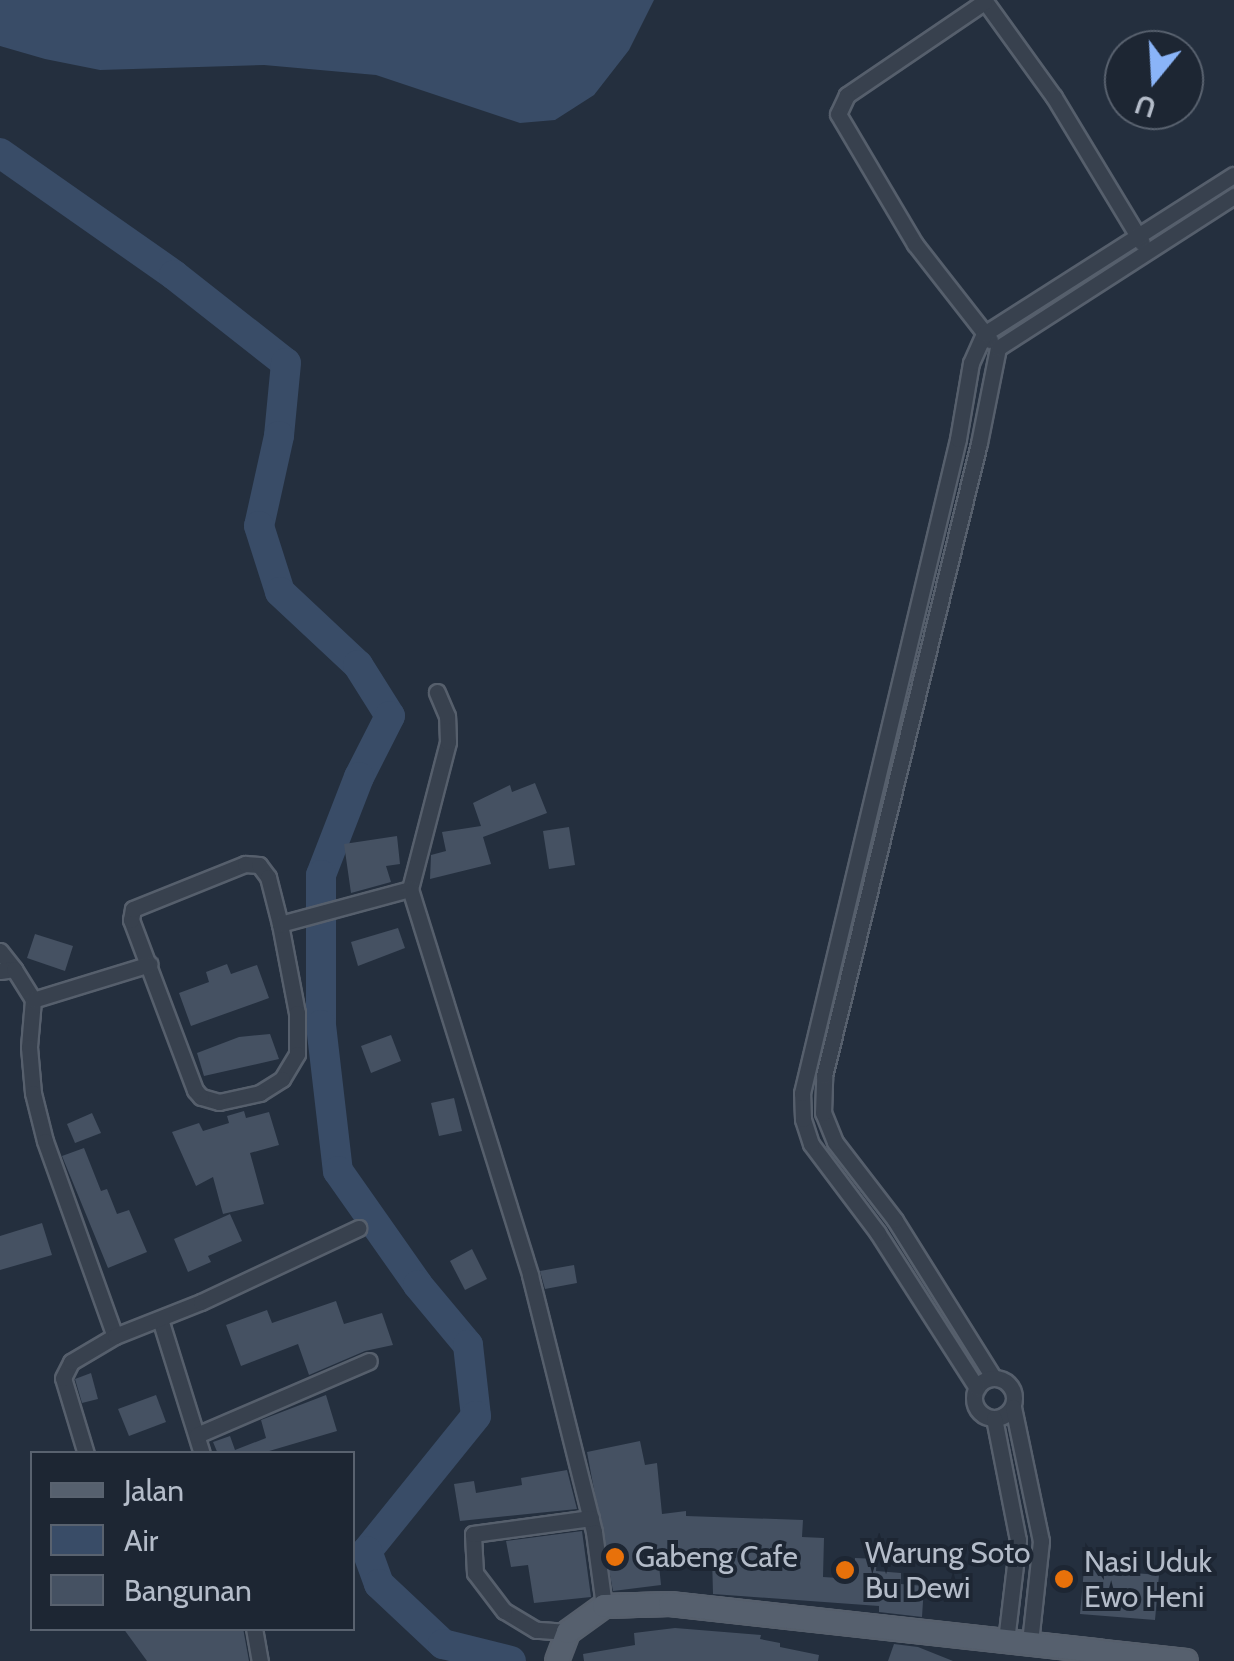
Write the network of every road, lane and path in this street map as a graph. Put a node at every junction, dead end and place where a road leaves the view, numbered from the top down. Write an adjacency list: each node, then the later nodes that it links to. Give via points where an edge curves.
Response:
1 (984, 1): 4 (street, via 1054,98); 5 (street, via 846,95 838,114 915,244)
2 (1234, 175): 4 (street)
3 (1234, 196): 4 (street)
4 (1142, 244): 5 (street); 6 (street)
5 (984, 334): 6 (street); 7 (street)
6 (998, 348): 8 (street)
7 (958, 438): 8 (street); 10 (street)
8 (979, 443): 11 (street)
9 (437, 692): 12 (street, via 448,742)
10 (862, 834): 11 (street); 20 (street, via 802,1093 803,1119 811,1144)
11 (881, 840): 18 (street, via 824,1076 822,1113 835,1142)
12 (410, 890): 13 (street); 31 (street, via 530,1275)
13 (280, 924): 15 (street, via 268,877 259,866 245,864 133,910 130,920); 15 (street, via 298,1054 282,1079 260,1093 210,1102 195,1090)
14 (0, 951): 16 (street)
15 (150, 964): 17 (street)
16 (7, 970): 17 (street)
17 (33, 1000): 22 (street, via 33,1094 44,1141)
18 (895, 1220): 20 (street); 24 (street)
19 (358, 1228): 21 (street)
20 (878, 1233): 25 (street)
21 (160, 1319): 22 (street); 28 (street)
22 (115, 1336): 29 (street, via 64,1369)
23 (370, 1362): 28 (street)
24 (993, 1378): 25 (street); 26 (street, via 1012,1386)
25 (976, 1388): 27 (street, via 977,1408)
26 (1013, 1407): 27 (street); 34 (street, via 1041,1541)
27 (994, 1418): 34 (street, via 1018,1540)
28 (197, 1435): 30 (street)
29 (85, 1451)
30 (201, 1451)
31 (591, 1518): 32 (street); 35 (street, via 473,1534 476,1572 504,1612)
32 (604, 1606): 34 (main road, via 670,1604); 35 (main road)
33 (255, 1631): 37 (street)
34 (1018, 1642): 36 (main road)
35 (562, 1647)
36 (1144, 1659): 38 (main road)
37 (260, 1661)
38 (1186, 1661)

